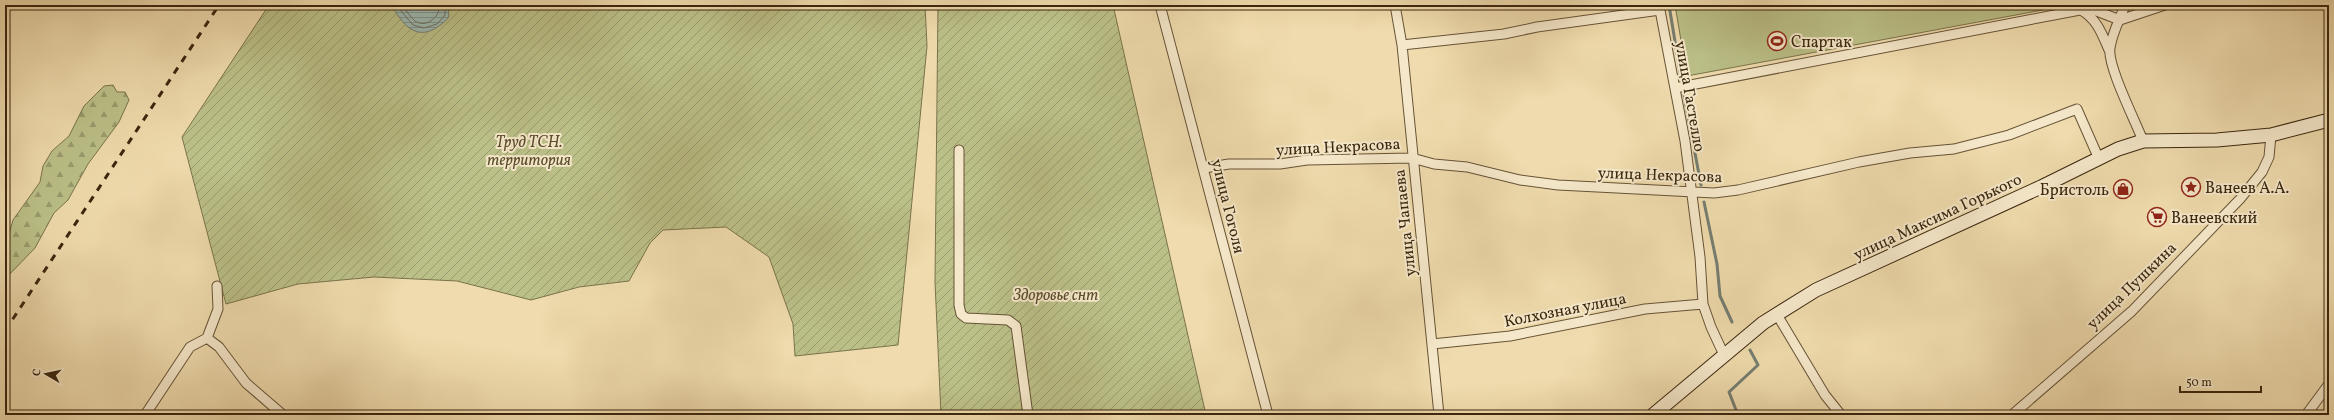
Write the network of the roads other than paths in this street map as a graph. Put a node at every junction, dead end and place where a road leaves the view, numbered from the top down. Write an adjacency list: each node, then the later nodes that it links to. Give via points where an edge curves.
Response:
1 (1160, 5): 17 (street, улица Гоголя)
2 (1395, 5): 8 (street, улица Чапаева)
3 (2125, 5): 7 (street)
4 (2165, 5): 7 (street)
5 (1659, 8): 8 (street, via 1504,34); 10 (street, улица Гастелло)
6 (2080, 10): 7 (street, via 2094,10); 9 (street, via 2090,16 2099,27); 10 (street)
7 (2120, 20): 9 (street)
8 (1402, 45): 15 (street, улица Чапаева)
9 (2109, 50): 13 (street, via 2115,73)
10 (1675, 88): 18 (street, улица Гастелло)
11 (2329, 120): 12 (street)
12 (2271, 135): 13 (street, улица Максима Горького, via 2217,140); 33 (street, улица Пушкина, via 2269,158 2262,172 2240,199 2132,312)
13 (2143, 141): 16 (street, улица Максима Горького, via 2118,149)
14 (959, 150): 28 (street, via 961,314 966,318 1008,320 1016,326)
15 (1412, 158): 17 (street, улица Некрасова, via 1307,160 1280,164 1229,164); 18 (street, улица Некрасова, via 1527,181); 23 (street, улица Чапаева)
16 (2099, 159): 18 (street, улица Некрасова, via 2077,109 2009,135 1954,149 1910,153 1859,162 1738,190); 21 (street, улица Максима Горького, via 1816,290)
17 (1204, 168): 29 (street, улица Гоголя)
18 (1692, 194): 20 (street, улица Гастелло)
19 (217, 286): 22 (street, via 218,309)
20 (1703, 304): 23 (street, Колхозная улица, via 1645,309 1510,336); 24 (street, улица Гастелло, via 1713,334)
21 (1776, 313): 24 (street, улица Максима Горького); 32 (street, via 1825,395)
22 (206, 338): 26 (street, via 190,347); 27 (street, via 219,347 246,383)
23 (1432, 344): 30 (street, улица Чапаева)
24 (1724, 355): 31 (street, улица Максима Горького)
25 (2329, 384): 34 (street)
26 (145, 415)
27 (283, 415)
28 (1028, 415)
29 (1268, 415)
30 (1439, 415)
31 (1653, 415)
32 (1841, 415)
33 (2012, 415)
34 (2306, 415)

